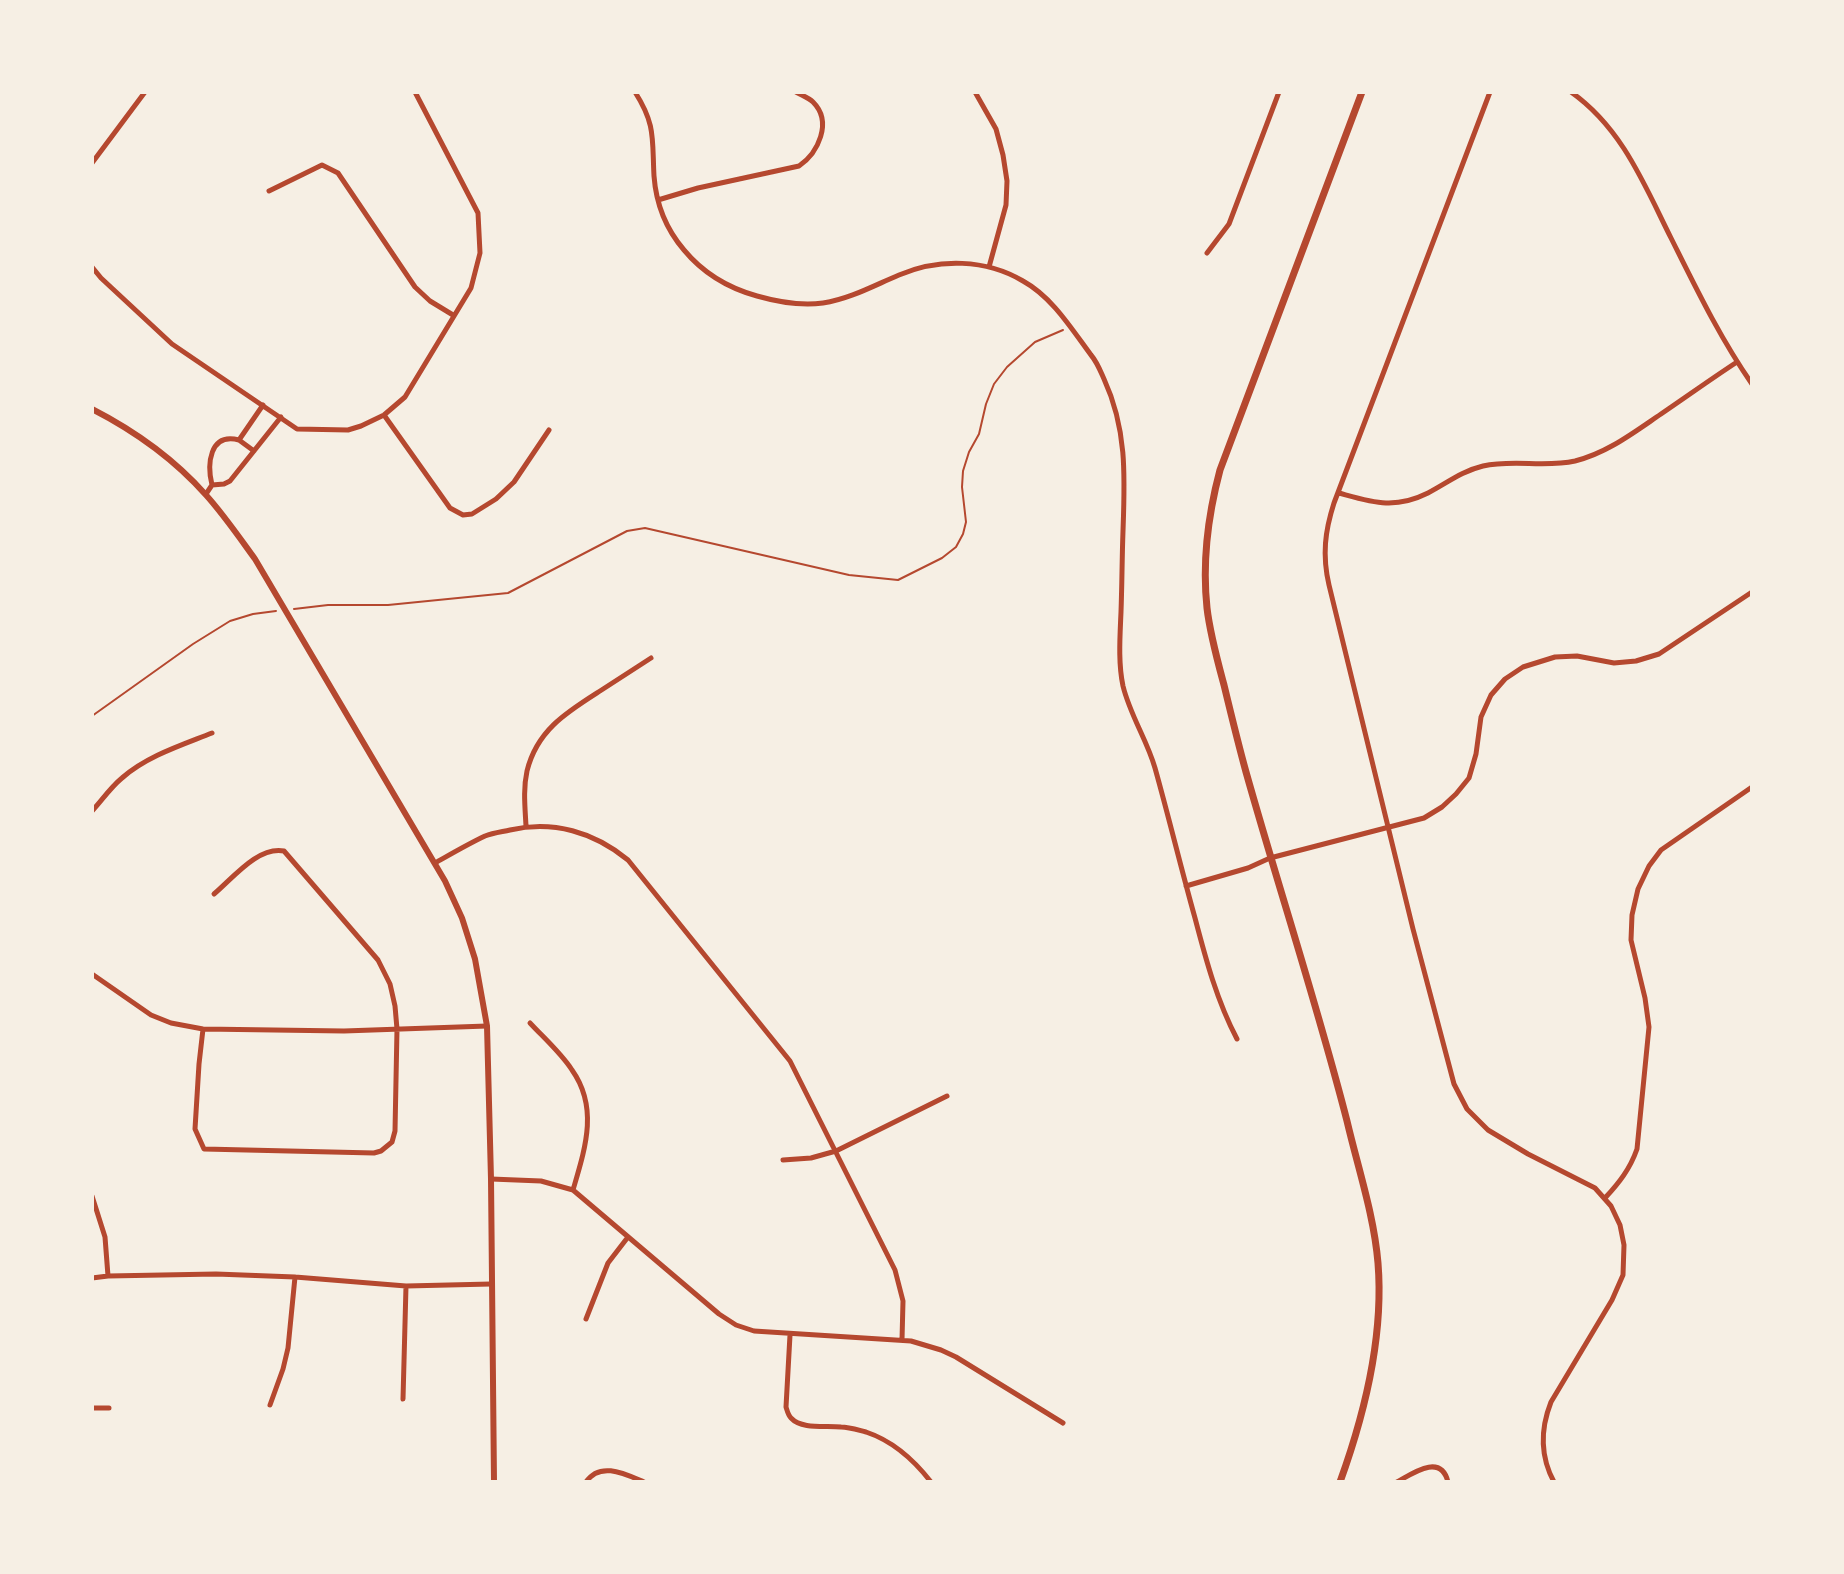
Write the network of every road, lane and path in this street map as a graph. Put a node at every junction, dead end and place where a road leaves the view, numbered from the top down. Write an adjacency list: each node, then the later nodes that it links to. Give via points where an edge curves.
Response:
1 (145, 92): 10 (street)
2 (415, 92): 16 (street, via 478,213 478,265 471,288)
3 (635, 92): 12 (street, via 652,129)
4 (796, 92): 12 (street, via 812,101 822,125 817,148 799,166)
5 (975, 92): 15 (street, via 996,129 1007,181)
6 (1279, 92): 13 (street, via 1229,224)
7 (1362, 92): 39 (main road, via 1220,470 1208,527 1210,630)
8 (1490, 92): 28 (street)
9 (1571, 92): 18 (street, via 1602,119 1630,155)
10 (92, 163)
11 (269, 191): 16 (street, via 322,165 338,173 415,287)
12 (658, 200): 15 (street, via 675,238 701,268 732,287 775,301 824,303 934,265)
13 (1207, 253)
14 (92, 267): 20 (street, via 172,344)
15 (989, 267): 17 (street, via 1042,294)
16 (453, 315): 22 (street, via 405,397)
17 (1069, 327): 31 (path, via 1035,342 994,384 963,471 963,534 942,558 898,580 849,575 645,528 627,531 508,593); 41 (street, via 1094,359 1120,422 1125,484 1123,685 1154,766)
18 (1737, 362): 19 (street); 28 (street, via 1592,456 1555,465 1483,466 1402,502 1380,504)
19 (1752, 384)
20 (263, 405): 23 (street); 25 (street)
21 (92, 409): 29 (street, via 147,444)
22 (384, 415): 23 (street, via 348,430 297,429); 24 (street, via 450,508 463,515 496,499 514,482)
23 (281, 417): 26 (street)
24 (549, 430)
25 (239, 440): 26 (street); 27 (street, via 226,439 212,452)
26 (254, 451): 27 (street, via 230,481)
27 (212, 485): 29 (street)
28 (1339, 493): 38 (street, via 1325,532 1325,566)
29 (206, 494): 31 (street)
30 (1752, 592): 38 (street, via 1648,658 1614,663 1555,657 1514,673 1491,695 1481,717 1476,754 1463,786 1433,813)
31 (286, 610): 33 (path, via 230,621); 40 (street)
32 (651, 658): 37 (street, via 560,717 543,736 526,779)
33 (92, 716)
34 (212, 733): 36 (street, via 140,765)
35 (1752, 787): 55 (street, via 1661,850 1638,889 1631,940 1649,1027 1637,1149 1621,1181)
36 (92, 811)
37 (526, 826): 40 (street, via 488,835); 50 (street, via 582,833 617,851 637,870 790,1061)
38 (1389, 828): 39 (street); 55 (street, via 1459,1095 1495,1135 1586,1182)
39 (1270, 858): 41 (street); 74 (main road, via 1338,1087 1378,1263 1375,1350)
40 (435, 863): 45 (street, via 469,937)
41 (1186, 886): 48 (street, via 1209,973)
42 (214, 894): 47 (street, via 255,858 273,849 284,851 383,967 394,994)
43 (92, 974): 46 (street, via 151,1015)
44 (530, 1023): 53 (street, via 573,1070 586,1099 587,1140)
45 (487, 1026): 47 (street); 52 (street)
46 (203, 1029): 47 (street); 47 (street, via 195,1129 204,1149 374,1153 392,1142 395,1131)
47 (397, 1029)
48 (1237, 1039)
49 (947, 1096): 50 (street)
50 (836, 1151): 51 (street); 64 (street, via 895,1270 903,1301)
51 (783, 1160)
52 (491, 1179): 53 (street, via 541,1181); 60 (street)
53 (573, 1190): 56 (street)
54 (92, 1196): 57 (street, via 105,1237)
55 (1605, 1198): 77 (street, via 1623,1235 1623,1275 1547,1411 1543,1450)
56 (628, 1237): 62 (street, via 608,1263); 63 (street, via 736,1325)
57 (108, 1276): 58 (street); 59 (street)
58 (295, 1277): 61 (street); 66 (street, via 288,1348)
59 (92, 1278)
60 (491, 1284): 61 (street); 70 (street)
61 (406, 1286): 65 (street)
62 (586, 1319)
63 (790, 1335): 64 (street); 73 (street, via 789,1416 878,1437 918,1465)
64 (902, 1340): 69 (street, via 956,1357)
65 (403, 1399)
66 (270, 1405)
67 (92, 1408): 68 (street)
68 (109, 1408)
69 (1063, 1423)
70 (494, 1482)
71 (586, 1482): 72 (street, via 603,1470)
72 (644, 1482)
73 (931, 1482)
74 (1340, 1482)
75 (1397, 1482): 76 (street, via 1434,1467)
76 (1448, 1482)
77 (1554, 1482)

